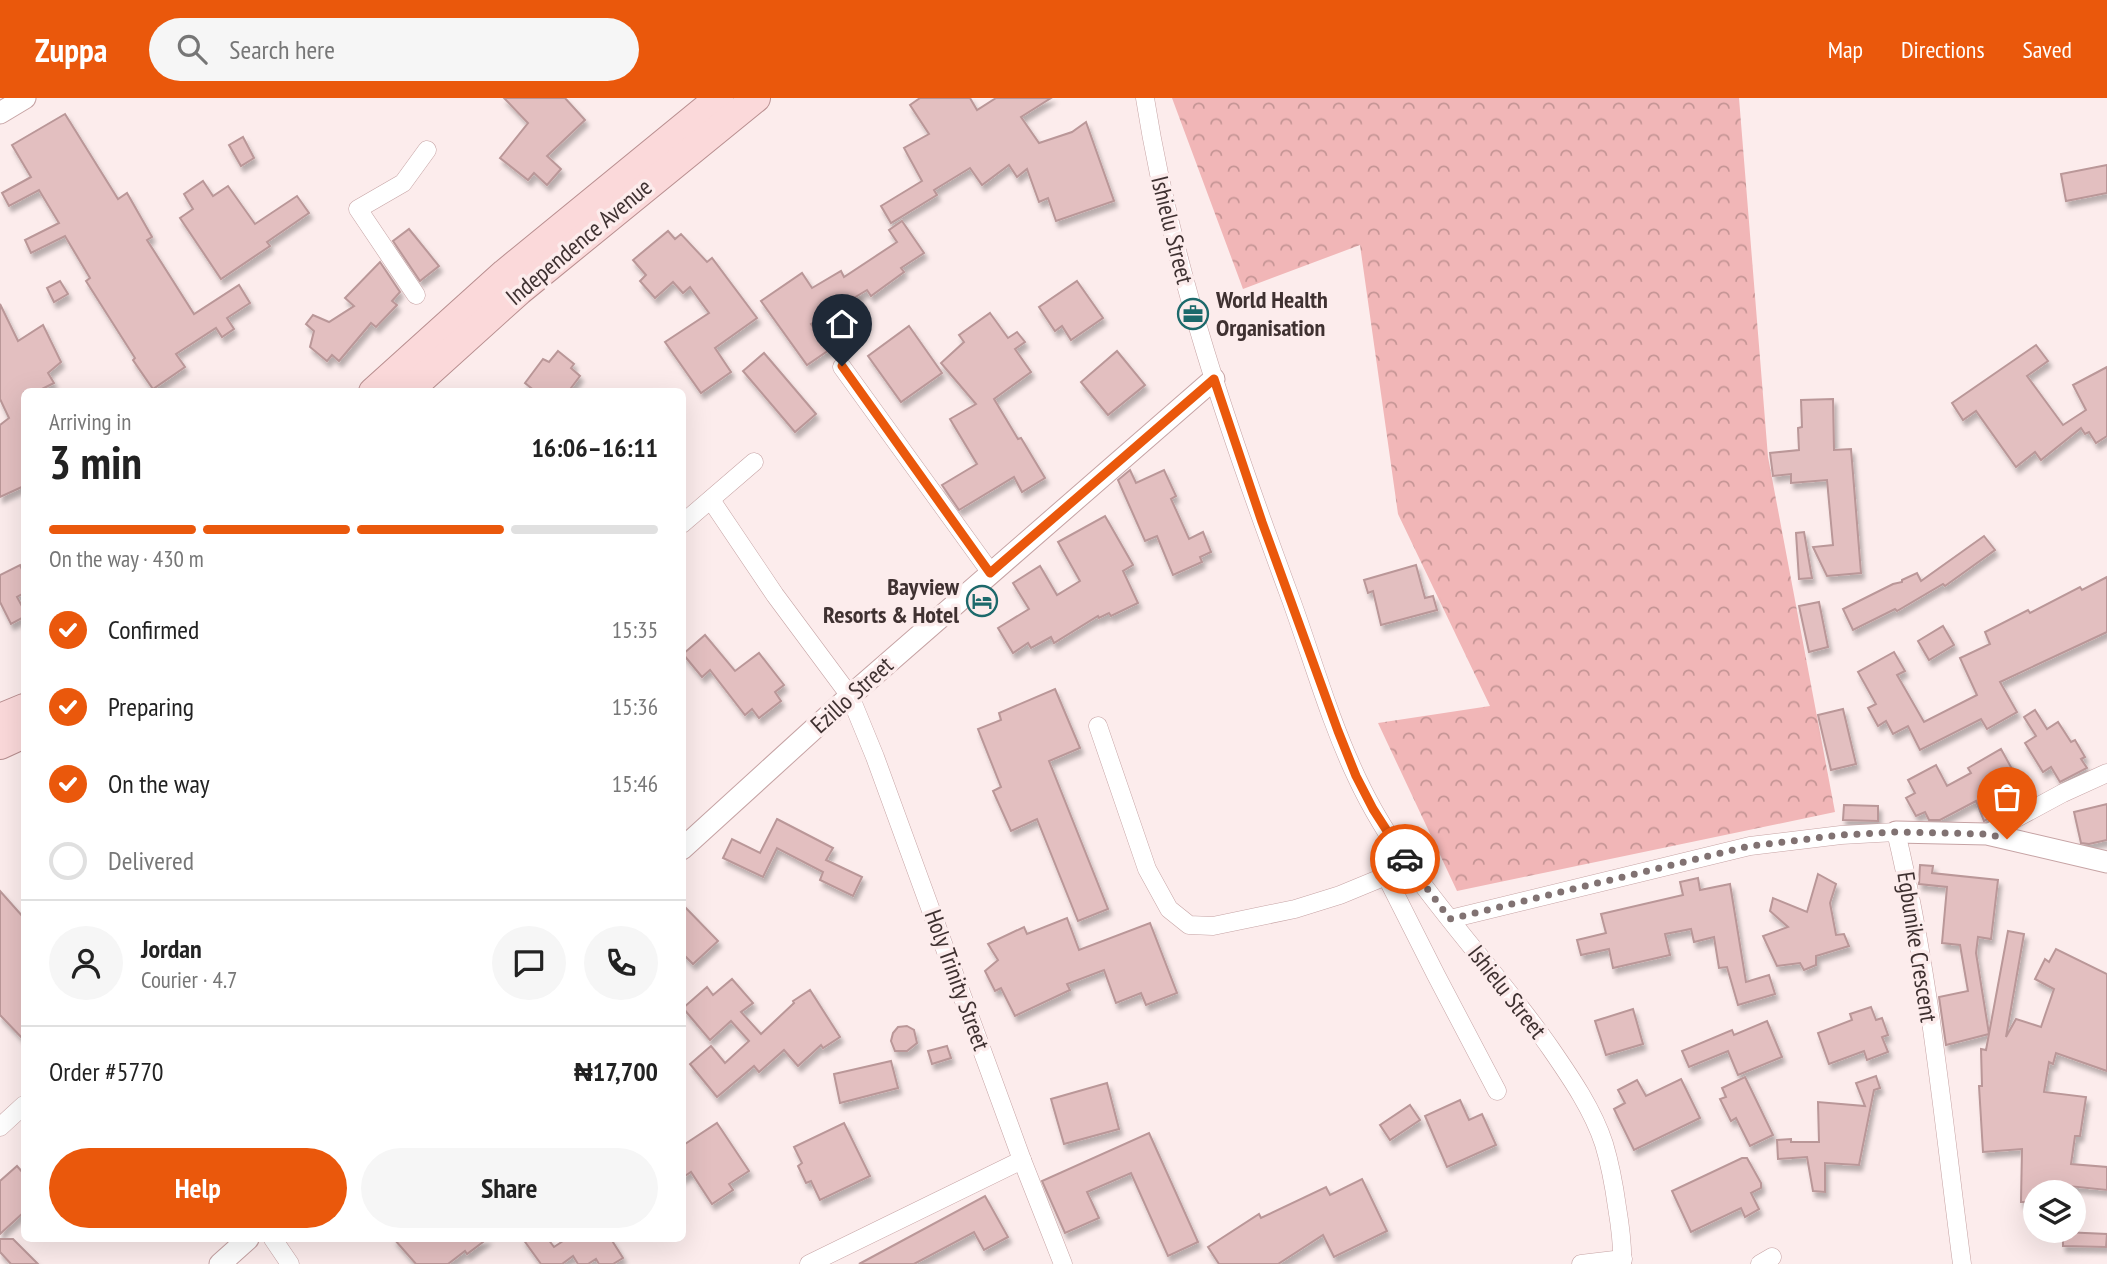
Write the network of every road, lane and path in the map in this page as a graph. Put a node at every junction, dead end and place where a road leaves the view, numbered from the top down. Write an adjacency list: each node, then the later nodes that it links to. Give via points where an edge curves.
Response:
1 (24, 98): 5 (street)
2 (719, 98): 10 (main road, Independence Avenue, via 505,273)
3 (756, 98): 11 (main road, Independence Avenue, via 519,291)
4 (1145, 98): 9 (street, Ishielu Street, via 1158,176)
5 (0, 113)
6 (427, 150): 7 (street, via 403,183 358,209)
7 (416, 295)
8 (842, 366): 15 (street)
9 (1214, 379): 15 (street, Ezillo Street); 26 (street, Ishielu Street, via 1338,731 1373,809)
10 (377, 388)
11 (411, 388)
12 (754, 462): 13 (street)
13 (711, 500): 14 (street); 16 (street, Holy Trinity Street)
14 (686, 521)
15 (990, 573): 16 (street, Ezillo Street)
16 (850, 696): 25 (street, Ezillo Street); 33 (street, Holy Trinity Street)
17 (21, 709): 18 (main road)
18 (0, 718)
19 (1098, 726): 28 (street, via 1147,869 1169,909 1189,925 1213,926 1295,909)
20 (21, 735): 21 (main road)
21 (0, 745)
22 (2107, 773): 24 (street)
23 (1896, 832): 24 (street); 29 (street, via 1750,846); 42 (street, Egbunike Crescent, via 1934,1049)
24 (1987, 834): 27 (street)
25 (686, 845)
26 (1406, 861): 28 (street); 29 (street, Ishielu Street)
27 (2107, 862)
28 (1386, 876): 30 (street)
29 (1450, 919): 36 (street, Ishielu Street, via 1528,1016 1598,1128 1612,1177)
30 (1497, 1091)
31 (21, 1108): 32 (street)
32 (0, 1127)
33 (1022, 1160): 39 (street); 40 (street, Holy Trinity Street)
34 (245, 1242): 37 (street)
35 (276, 1242): 38 (street)
36 (1623, 1261): 41 (street)
37 (220, 1264)
38 (290, 1264)
39 (809, 1264)
40 (1063, 1264)
41 (1581, 1264)
42 (1962, 1264)

